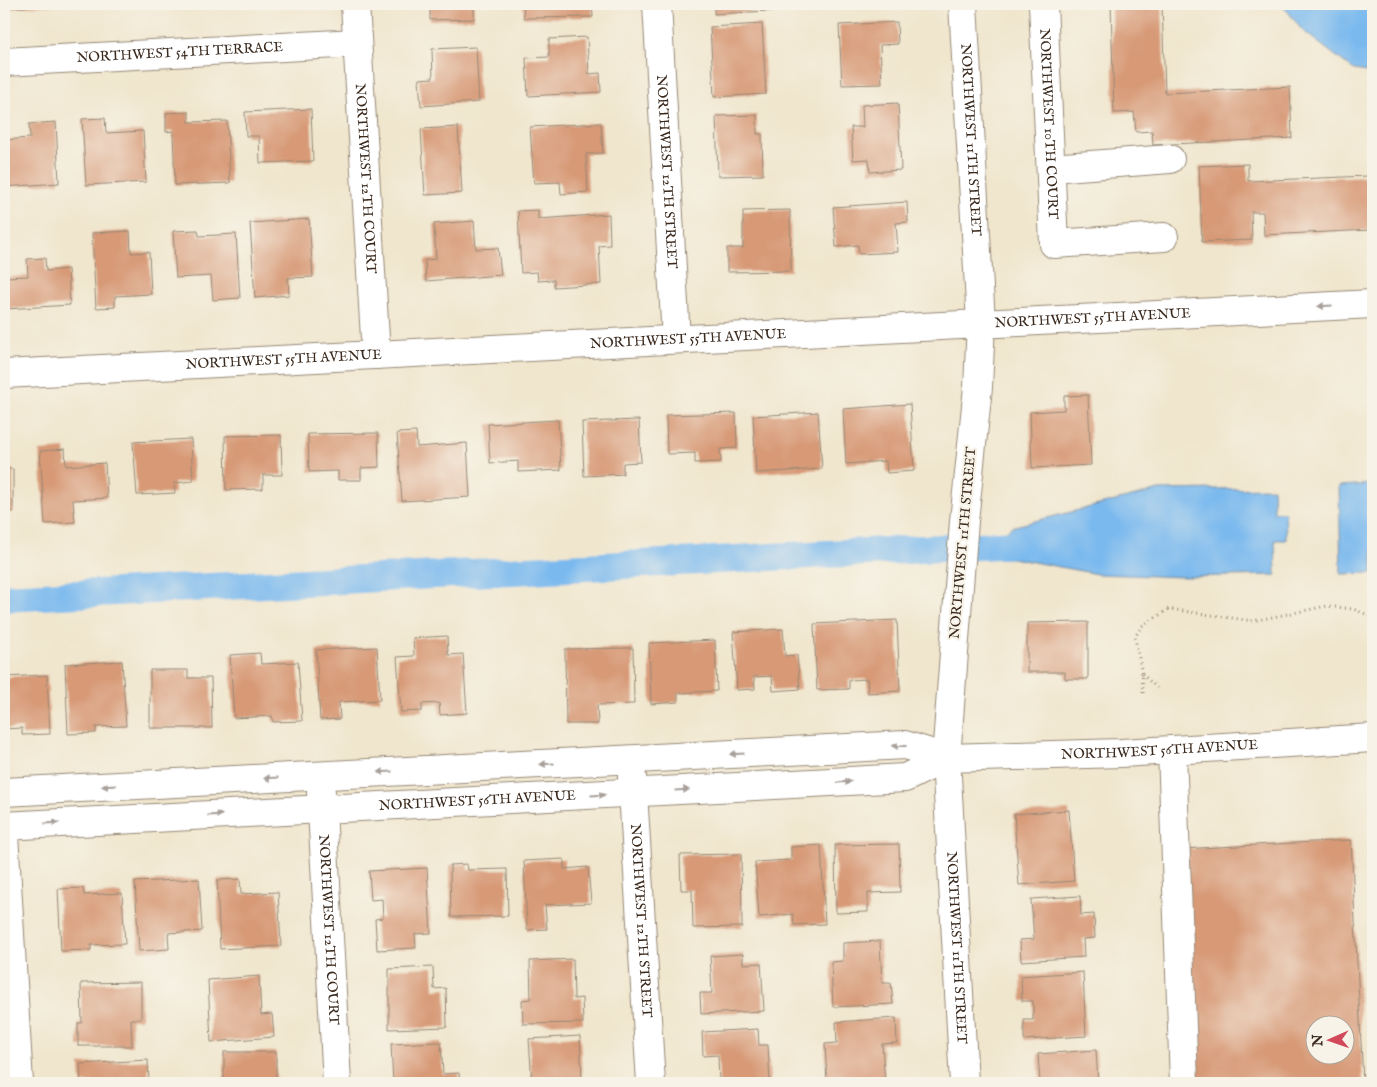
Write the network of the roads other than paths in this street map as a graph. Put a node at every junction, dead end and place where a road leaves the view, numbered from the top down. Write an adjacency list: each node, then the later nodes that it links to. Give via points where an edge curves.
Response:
1 (355, 4): 5 (street, NORTHWEST 12TH COURT)
2 (658, 4): 12 (street, NORTHWEST 12TH STREET)
3 (963, 4): 11 (street, NORTHWEST 11TH STREET)
4 (1043, 4): 8 (street, NORTHWEST 10TH COURT)
5 (357, 43): 6 (street, NORTHWEST 54TH TERRACE); 13 (street, NORTHWEST 12TH COURT)
6 (4, 62)
7 (1170, 159): 8 (street)
8 (1051, 168): 9 (street, NORTHWEST 10TH COURT, via 1054,244)
9 (1164, 237)
10 (1373, 304): 11 (street, NORTHWEST 55TH AVENUE, one-way to 11)
11 (981, 323): 12 (street, NORTHWEST 55TH AVENUE); 17 (street, NORTHWEST 11TH STREET)
12 (676, 339): 13 (street, NORTHWEST 55TH AVENUE)
13 (376, 355): 14 (street, NORTHWEST 55TH AVENUE)
14 (4, 374)
15 (1373, 738): 16 (street, NORTHWEST 56TH AVENUE)
16 (1172, 750): 17 (street, NORTHWEST 56TH AVENUE); 29 (street)
17 (946, 758): 18 (street, NORTHWEST 56TH AVENUE, one-way to 18, via 905,745); 21 (street, NORTHWEST 56TH AVENUE, one-way to 17, via 905,778); 28 (street, NORTHWEST 11TH STREET)
18 (631, 759): 19 (street, NORTHWEST 56TH AVENUE, one-way to 19); 21 (street, NORTHWEST 12TH STREET)
19 (320, 775): 20 (street, NORTHWEST 56TH AVENUE, one-way to 20); 22 (street, NORTHWEST 12TH COURT)
20 (4, 792)
21 (633, 793): 22 (street, NORTHWEST 56TH AVENUE, one-way to 21); 27 (street, NORTHWEST 12TH STREET)
22 (322, 809): 23 (street, NORTHWEST 56TH AVENUE, one-way to 22); 26 (street, NORTHWEST 12TH COURT)
23 (4, 826)
24 (4, 834): 25 (street)
25 (19, 1083)
26 (337, 1083)
27 (651, 1083)
28 (964, 1083)
29 (1184, 1083)

